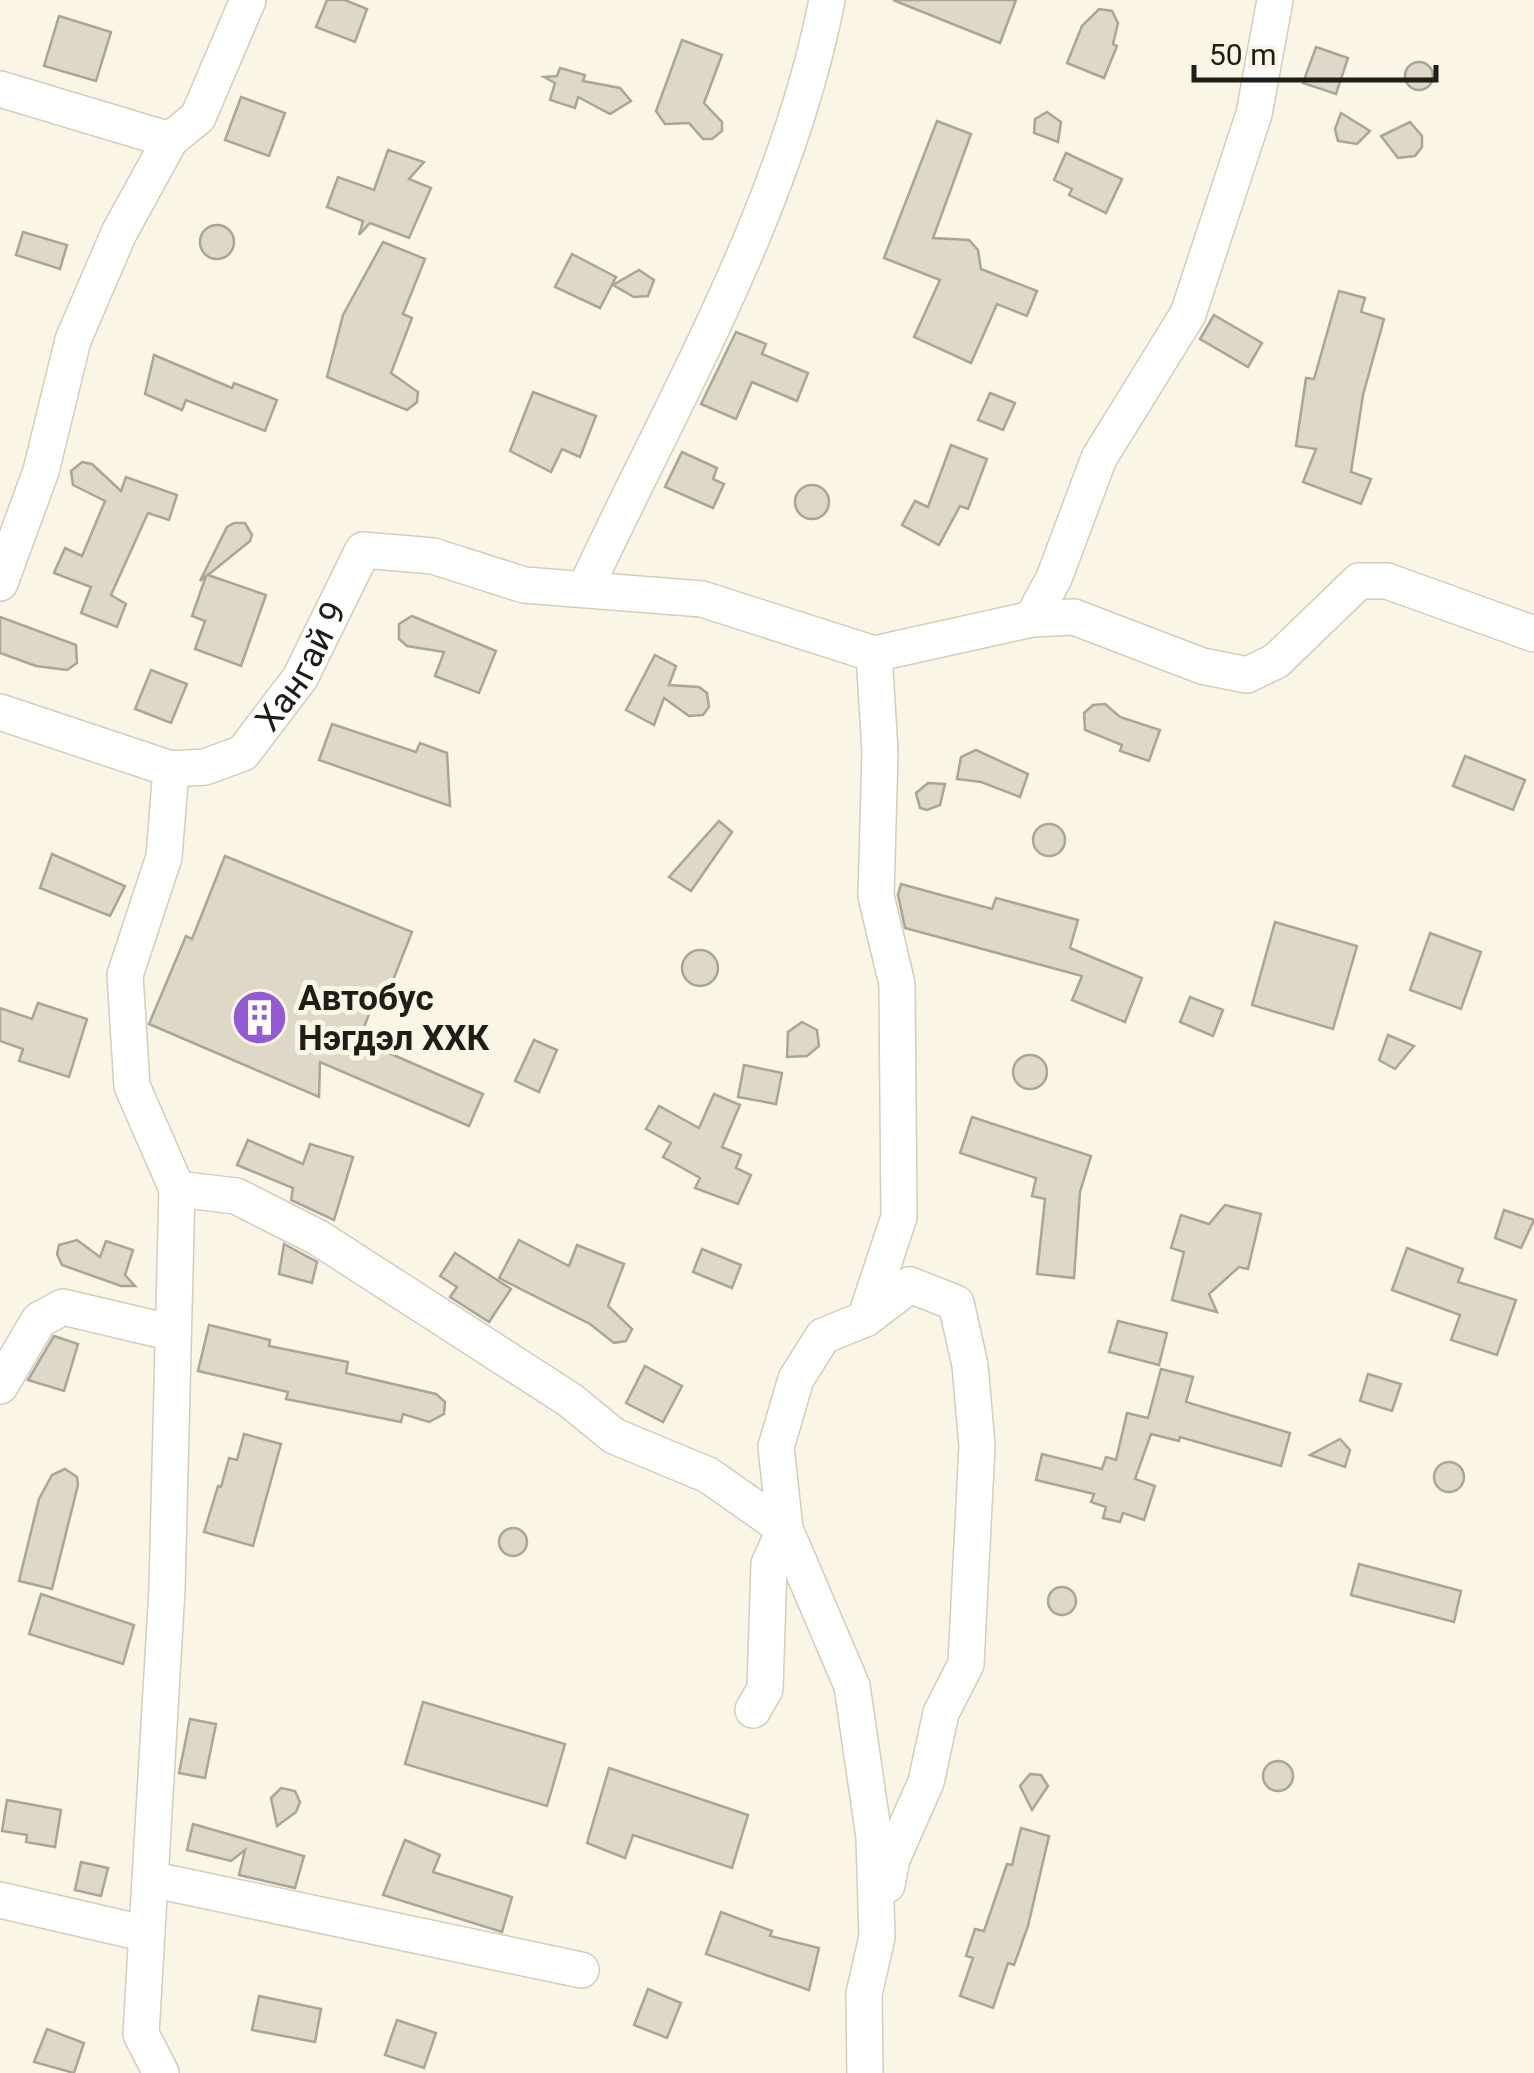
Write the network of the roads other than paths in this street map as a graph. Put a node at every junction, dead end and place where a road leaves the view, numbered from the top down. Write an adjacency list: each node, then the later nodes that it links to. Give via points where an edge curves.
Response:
1 (248, 0): 5 (street, via 198,117)
2 (827, 0): 7 (street, via 812,79 761,219)
3 (1275, 0): 8 (street, via 1254,114 1188,314 1099,458)
4 (0, 88): 5 (street)
5 (170, 140): 6 (street, via 119,233 73,340 41,470)
6 (0, 583)
7 (586, 587): 10 (street, via 702,599); 12 (street, Хангай 9, via 524,585 432,556 363,550 300,678 243,753)
8 (1032, 619): 9 (street, via 1074,617 1202,666 1247,675 1276,661 1359,580 1388,581); 10 (street)
9 (1534, 634)
10 (874, 654): 14 (street, via 880,752 876,896 896,984 899,1217)
11 (0, 712): 12 (street, Хангай 9)
12 (170, 769): 13 (street, via 164,856 126,975 132,1086)
13 (177, 1189): 15 (street); 17 (street, via 236,1196 317,1237 570,1400 614,1436 708,1475)
14 (865, 1319): 17 (street, via 823,1336 796,1379 776,1447); 22 (street, via 910,1286 956,1303 977,1446 966,1664 941,1713 926,1782 892,1859)
15 (173, 1333): 16 (street, via 62,1308 39,1320); 19 (street, via 168,1589)
16 (0, 1386)
17 (786, 1530): 18 (street, via 768,1564 766,1689); 22 (street, via 852,1686 874,1837)
18 (752, 1710)
19 (150, 1879): 21 (street); 23 (street)
20 (0, 1900): 21 (street)
21 (147, 1934): 24 (street, via 141,2034)
22 (877, 1936): 25 (street, via 864,1994)
23 (581, 1970)
24 (161, 2073)
25 (865, 2073)

